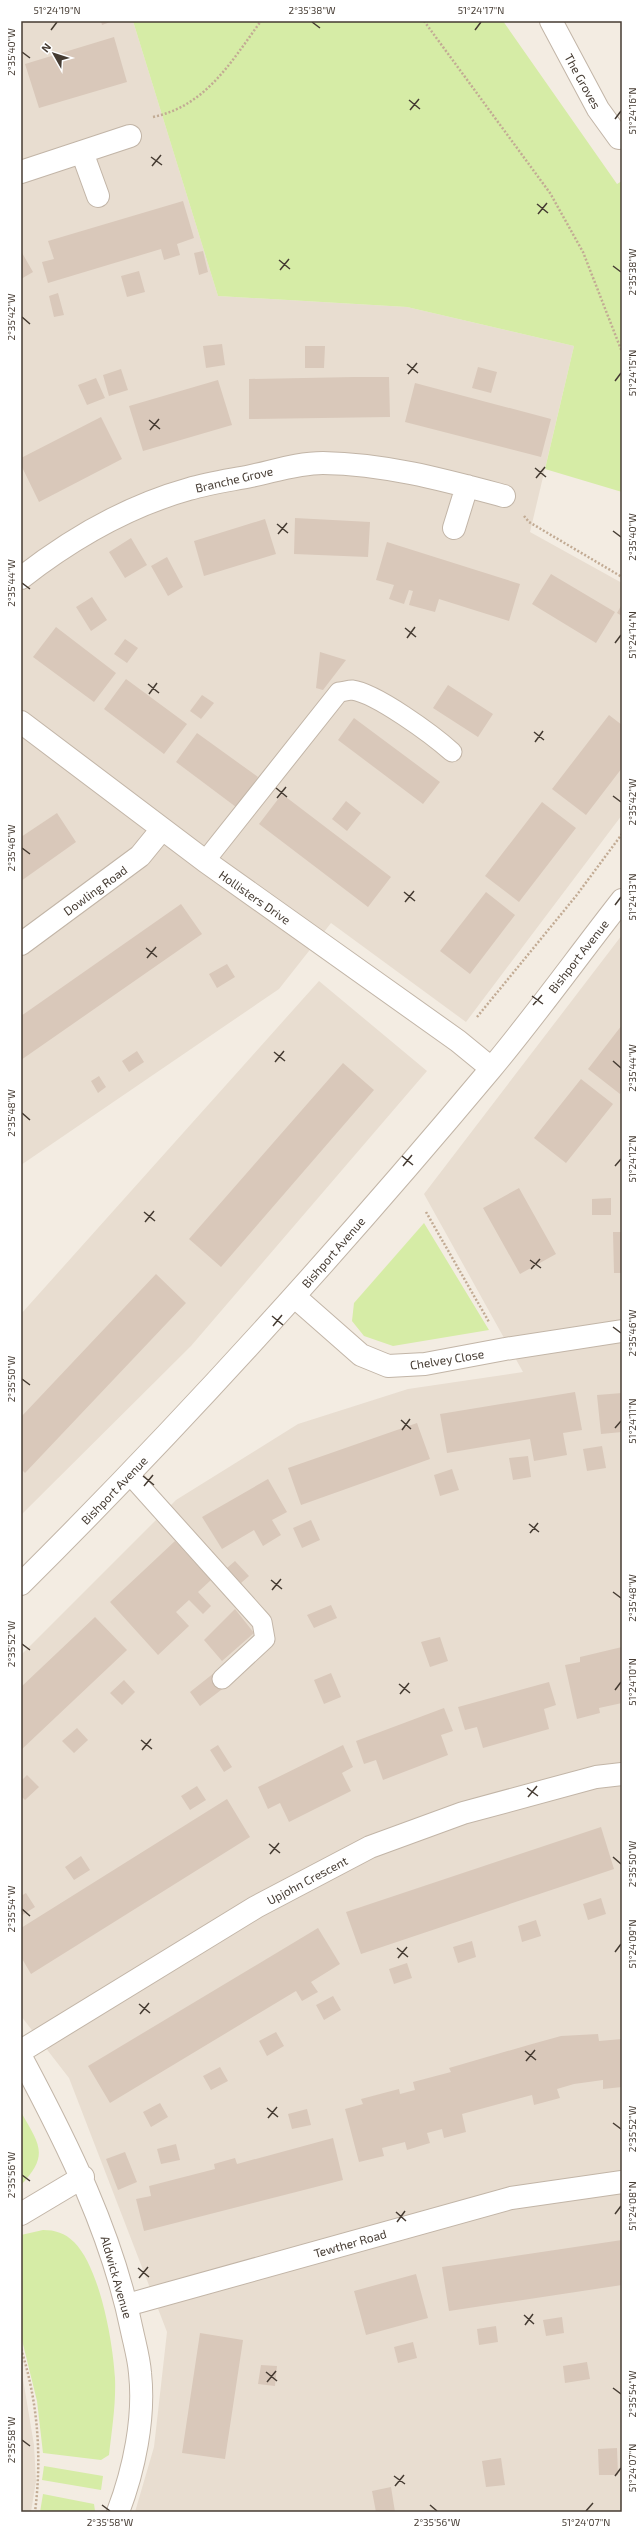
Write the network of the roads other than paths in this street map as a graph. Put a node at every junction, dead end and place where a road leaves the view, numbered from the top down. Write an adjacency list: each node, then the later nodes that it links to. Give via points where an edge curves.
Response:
1 (551, 21): 3 (street, The Groves, via 598,109)
2 (130, 136): 4 (street)
3 (619, 138)
4 (82, 152): 5 (street); 6 (street)
5 (21, 172)
6 (98, 196)
7 (467, 486): 8 (street, Branche Grove); 9 (street); 10 (street, Branche Grove, via 434,477 356,464 321,463 284,467 190,488 156,499 92,530)
8 (504, 496)
9 (454, 528)
10 (21, 578)
11 (21, 722): 13 (street, Hollisters Drive)
12 (452, 752): 14 (lane, via 432,735 380,702 352,690 339,692)
13 (162, 829): 14 (street, Hollisters Drive); 16 (street, Dowling Road, via 140,856)
14 (205, 861): 17 (street, Hollisters Drive, via 458,1041)
15 (622, 900): 17 (street, Bishport Avenue)
16 (21, 944)
17 (492, 1068): 18 (street, Bishport Avenue)
18 (295, 1297): 19 (street, Chelvey Close, via 361,1355 388,1366 425,1364); 20 (street, Bishport Avenue)
19 (622, 1331)
20 (130, 1475): 21 (street, Bishport Avenue); 22 (lane, via 262,1622 265,1639)
21 (21, 1584)
22 (222, 1679)
23 (622, 1774): 24 (street, Upjohn Crescent, via 596,1777 463,1813 370,1847 256,1907)
24 (21, 2051)
25 (21, 2058): 26 (street, Aldwick Avenue)
26 (83, 2177): 28 (street); 29 (street, Aldwick Avenue, via 109,2246)
27 (622, 2182): 29 (street, Tewther Road, via 511,2198)
28 (21, 2214)
29 (127, 2305): 30 (street, Aldwick Avenue, via 140,2373 139,2429)
30 (118, 2512)

